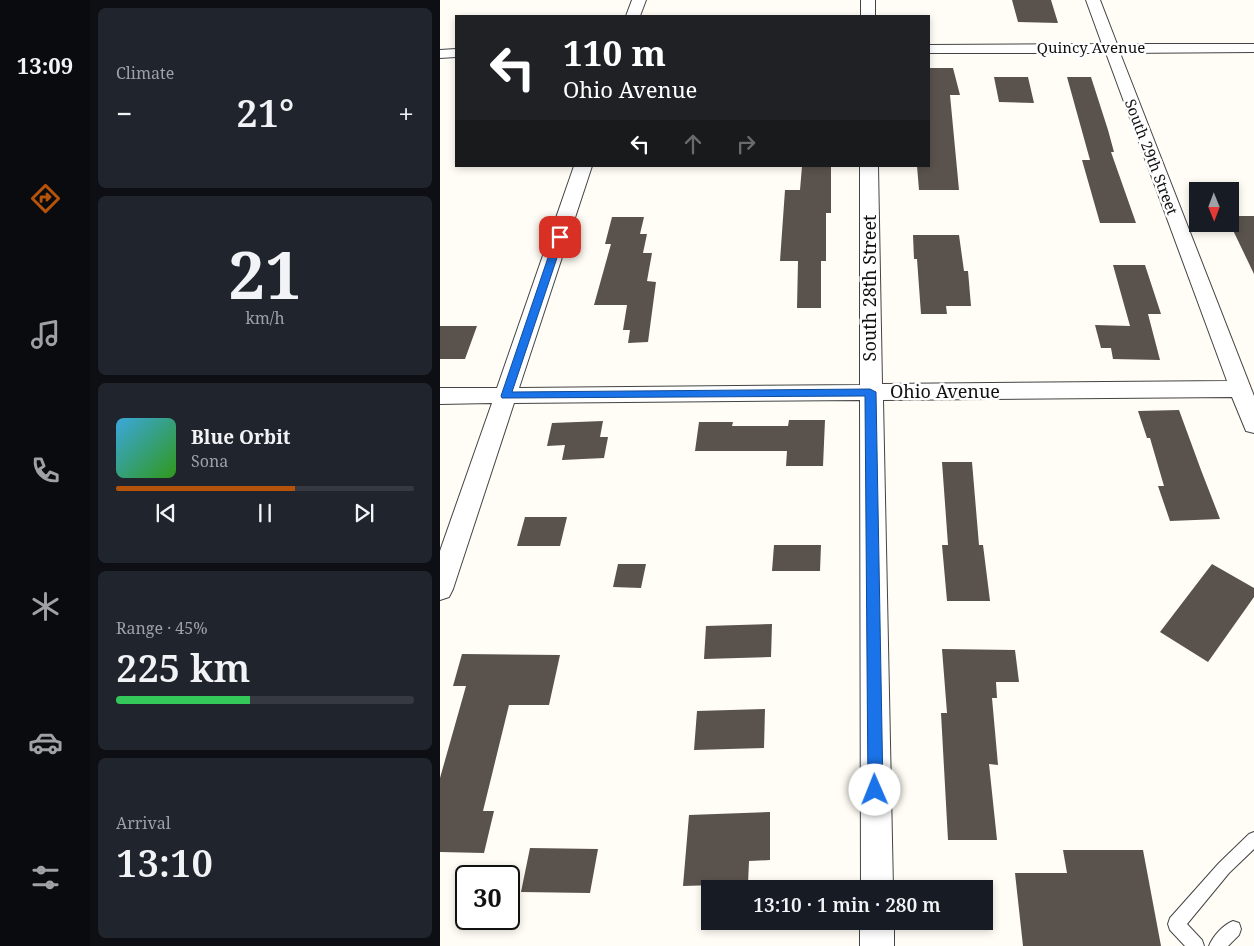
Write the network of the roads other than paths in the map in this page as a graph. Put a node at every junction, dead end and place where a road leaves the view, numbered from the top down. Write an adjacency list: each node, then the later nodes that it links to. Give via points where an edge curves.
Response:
1 (639, 0): 4 (street)
2 (868, 0): 5 (street)
3 (1093, 0): 6 (street, South 29th Street)
4 (634, 15)
5 (868, 15)
6 (1110, 48): 7 (street, Quincy Avenue); 8 (street, Quincy Avenue); 13 (street, South 29th Street)
7 (1254, 48)
8 (930, 49)
9 (440, 54): 10 (street)
10 (455, 54)
11 (583, 167): 16 (street)
12 (869, 167): 14 (street, South 28th Street)
13 (1240, 389): 14 (street, Ohio Avenue); 17 (street, South 29th Street)
14 (870, 392): 16 (street, Ohio Avenue); 20 (street, South 28th Street)
15 (440, 396): 16 (street, Ohio Avenue)
16 (506, 396): 18 (street)
17 (1254, 425)
18 (440, 588)
19 (1254, 839): 24 (lane, via 1176,924)
20 (877, 880)
21 (1233, 929): 25 (lane)
22 (877, 930): 23 (street)
23 (877, 946)
24 (1196, 946)
25 (1217, 946)

